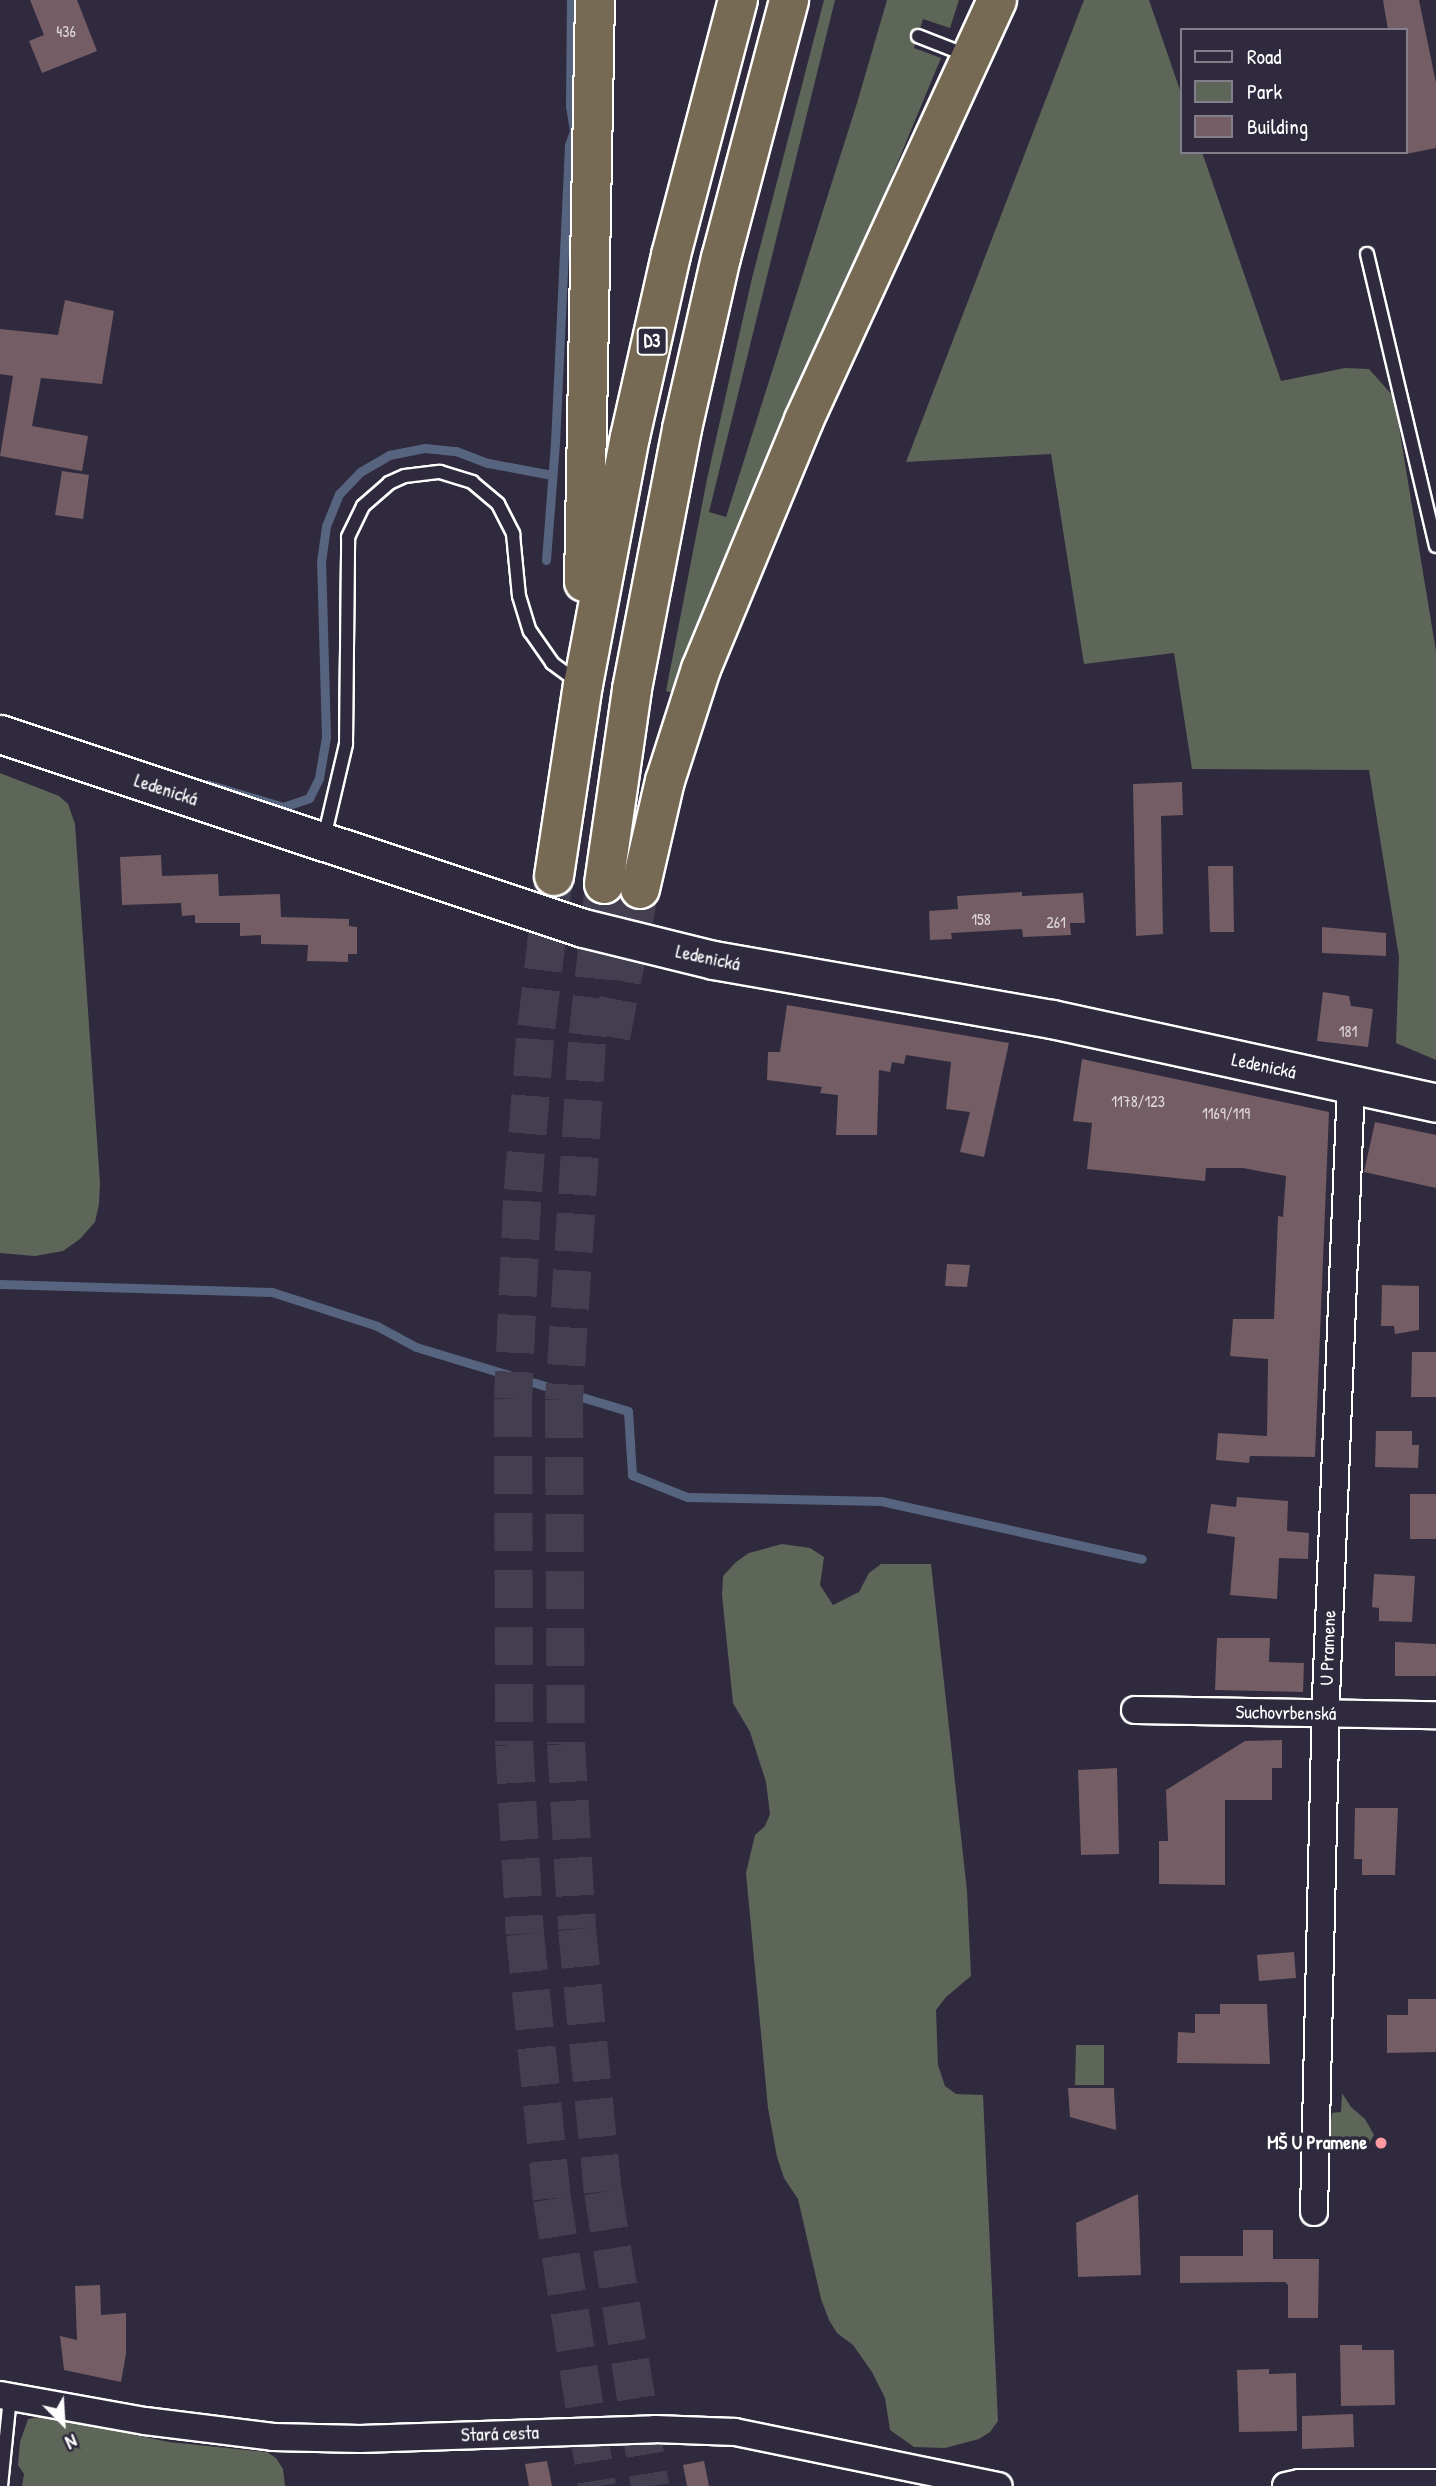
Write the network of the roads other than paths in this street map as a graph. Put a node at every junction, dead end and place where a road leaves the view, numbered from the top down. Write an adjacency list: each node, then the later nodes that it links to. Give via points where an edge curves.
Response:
1 (595, 0): 11 (highway, D3)
2 (738, 0): 11 (highway, D3, via 662,294)
3 (789, 0): 8 (highway, via 721,258 682,429 632,689 622,886 666,781 701,670 804,420)
4 (982, 0): 7 (highway)
5 (997, 0): 8 (highway)
6 (918, 36): 7 (lane)
7 (964, 54): 8 (highway)
8 (950, 96)
9 (1367, 254): 10 (lane)
10 (1436, 546)
11 (583, 685): 13 (lane, via 552,663 530,631 519,596 513,534 498,504 472,482 440,472 414,474 389,483 363,506 348,537 346,744); 14 (highway, D3)
12 (0, 734): 13 (main road, Ledenická)
13 (323, 842): 15 (main road, Ledenická, via 583,928 713,960 1052,1019)
14 (554, 876)
15 (1351, 1085): 16 (main road, Ledenická); 18 (street, U Pramene)
16 (1436, 1103)
17 (1135, 1710): 18 (street, Suchovrbenská)
18 (1326, 1714): 19 (street, Suchovrbenská); 20 (street, U Pramene)
19 (1436, 1715)
20 (1314, 2212)
21 (5, 2396): 23 (lane); 24 (street, Stará cesta, via 273,2437 360,2439 655,2429 735,2432)
22 (1436, 2483): 25 (street)
23 (1, 2486)
24 (999, 2486)
25 (1286, 2486)

